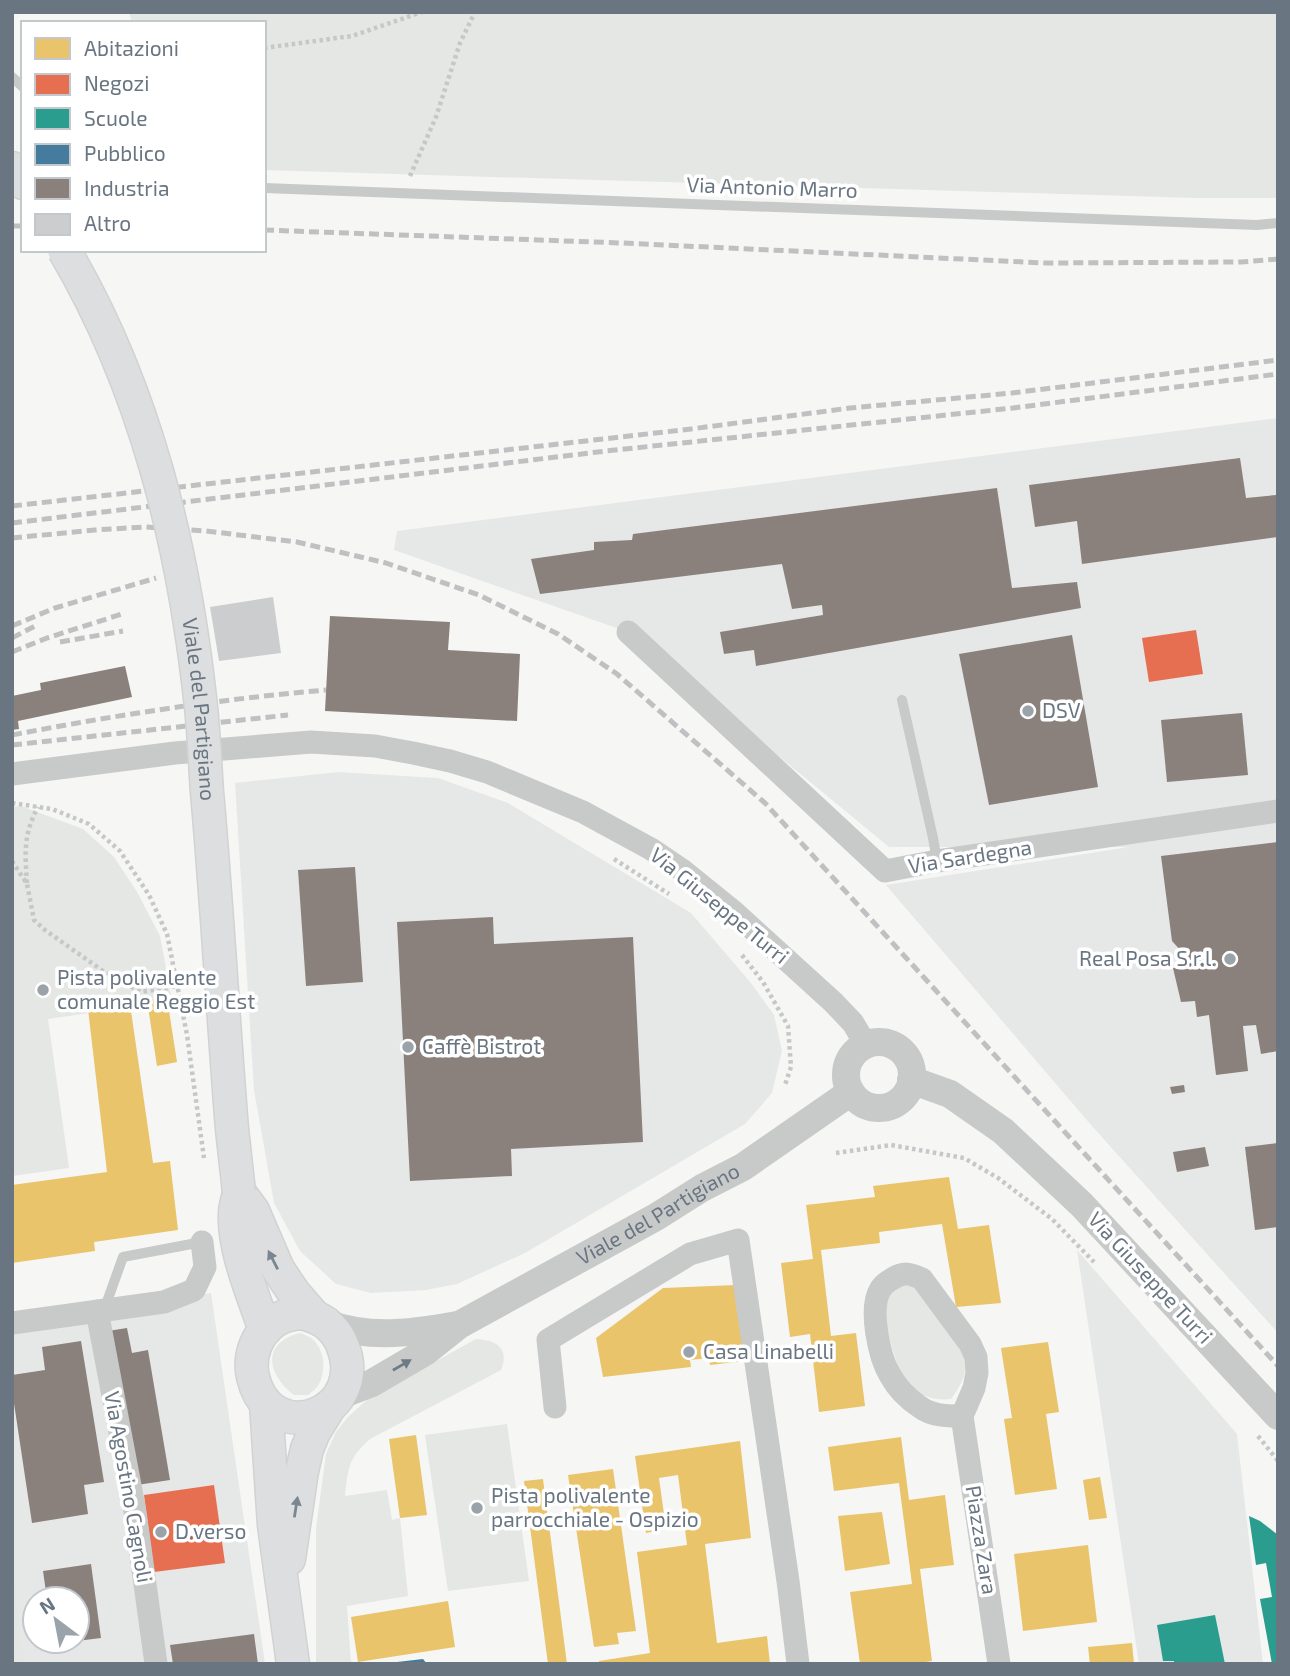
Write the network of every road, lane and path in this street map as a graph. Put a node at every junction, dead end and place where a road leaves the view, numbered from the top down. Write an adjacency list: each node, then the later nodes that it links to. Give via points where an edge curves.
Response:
1 (422, 12): 3 (path, via 352,36)
2 (475, 12): 5 (path)
3 (266, 48)
4 (266, 188): 5 (lane, Via Antonio Marro)
5 (403, 193): 6 (lane, Via Antonio Marro)
6 (1278, 223)
7 (65, 252): 27 (main road, Viale del Partigiano, bridge, via 110,338 136,405 178,553 201,709)
8 (628, 632): 16 (street, Via Sardegna, via 885,871)
9 (902, 699): 16 (lane)
10 (12, 774): 21 (street, Via Giuseppe Turri, via 175,753 311,742 375,746 487,772 583,812 682,870 833,1002)
11 (12, 803): 12 (path)
12 (38, 807): 17 (path, via 29,824); 20 (path, via 89,824 120,850 167,934)
13 (1278, 811): 16 (street, Via Sardegna)
14 (608, 856): 18 (path)
15 (12, 861): 17 (path)
16 (937, 861)
17 (27, 884): 20 (path, via 34,920 103,971 141,992)
18 (678, 900)
19 (740, 953): 23 (path, via 789,1026 791,1067)
20 (178, 986): 26 (path)
21 (866, 1045): 22 (street, via 877,1042 898,1048 911,1065); 24 (street, via 850,1059 846,1080)
22 (911, 1080): 24 (street, via 905,1096 887,1107 865,1105); 39 (street, Via Giuseppe Turri, via 954,1097 1003,1131 1038,1163)
23 (785, 1085)
24 (851, 1092): 33 (street, Viale del Partigiano, via 743,1167)
25 (836, 1153): 29 (path, via 891,1146 964,1158 1052,1219)
26 (204, 1158)
27 (239, 1192): 31 (main road, Viale del Partigiano, one-way to 27, via 278,1269 253,1211); 34 (main road, Viale del Partigiano, via 236,1230)
28 (202, 1242): 30 (lane, via 123,1257); 30 (street, via 205,1267 194,1290 164,1302)
29 (1098, 1265)
30 (100, 1311): 32 (street); 43 (street, Via Agostino Cagnoli)
31 (321, 1320): 33 (street, Viale del Partigiano, via 346,1331 389,1334); 34 (main road, Viale del Partigiano, via 300,1313 287,1315); 35 (main road, Viale del Partigiano, via 338,1336 347,1365)
32 (12, 1323)
33 (459, 1325): 35 (street, Viale del Partigiano, one-way to 33, via 425,1352)
34 (265, 1330): 36 (main road, Viale del Partigiano, via 256,1342 252,1375)
35 (336, 1401): 36 (main road, Viale del Partigiano, via 306,1418 278,1413); 42 (main road, Viale del Partigiano, one-way to 35, via 302,1471 314,1432)
36 (266, 1405): 42 (main road, Viale del Partigiano, via 274,1525)
37 (555, 1406): 45 (street, via 548,1340 690,1254 738,1240)
38 (962, 1416): 38 (street, Piazza Zara, via 976,1374 970,1345 922,1279 912,1273 901,1274 880,1290 875,1308 889,1373 921,1409 940,1416); 46 (street, Piazza Zara)
39 (1278, 1416)
40 (1258, 1436): 41 (path)
41 (1278, 1461)
42 (285, 1599): 44 (main road, Viale del Partigiano)
43 (156, 1664)
44 (293, 1664)
45 (798, 1664)
46 (999, 1664)

